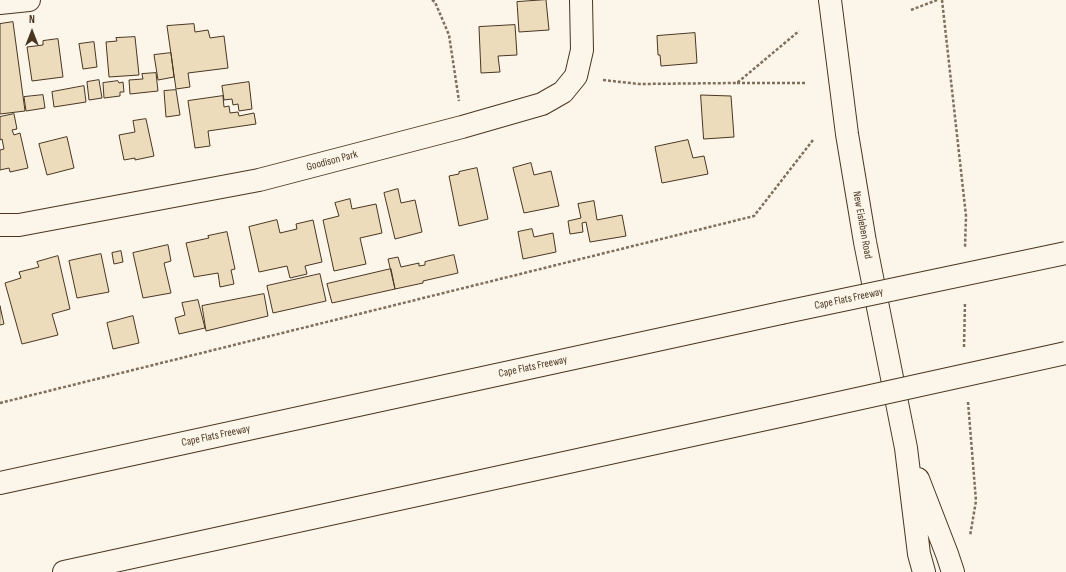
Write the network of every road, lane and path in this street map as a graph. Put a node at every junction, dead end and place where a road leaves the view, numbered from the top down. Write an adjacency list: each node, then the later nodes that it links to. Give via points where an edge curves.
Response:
1 (29, 0): 6 (main road)
2 (432, 0): 12 (path, via 449,35)
3 (581, 0): 9 (main road, Goodison Park, via 582,50)
4 (830, 0): 18 (main road, New Eisleben Road, via 847,134 865,242)
5 (937, 0): 7 (path)
6 (0, 3)
7 (911, 10)
8 (799, 31): 10 (path)
9 (576, 76): 10 (path, via 639,84); 12 (main road, Goodison Park, via 563,92 542,104)
10 (737, 84): 11 (path)
11 (806, 84)
12 (462, 127): 14 (main road, Goodison Park, via 259,180 19,225)
13 (813, 140): 17 (path, via 754,216)
14 (0, 225)
15 (1066, 253): 19 (main road, Cape Flats Freeway, bridge)
16 (1066, 353): 20 (main road, bridge)
17 (0, 403)
18 (906, 448): 21 (main road, New Eisleben Road, via 919,554); 22 (main road, New Eisleben Road)
19 (0, 483)
20 (64, 572)
21 (924, 572)
22 (953, 572)

